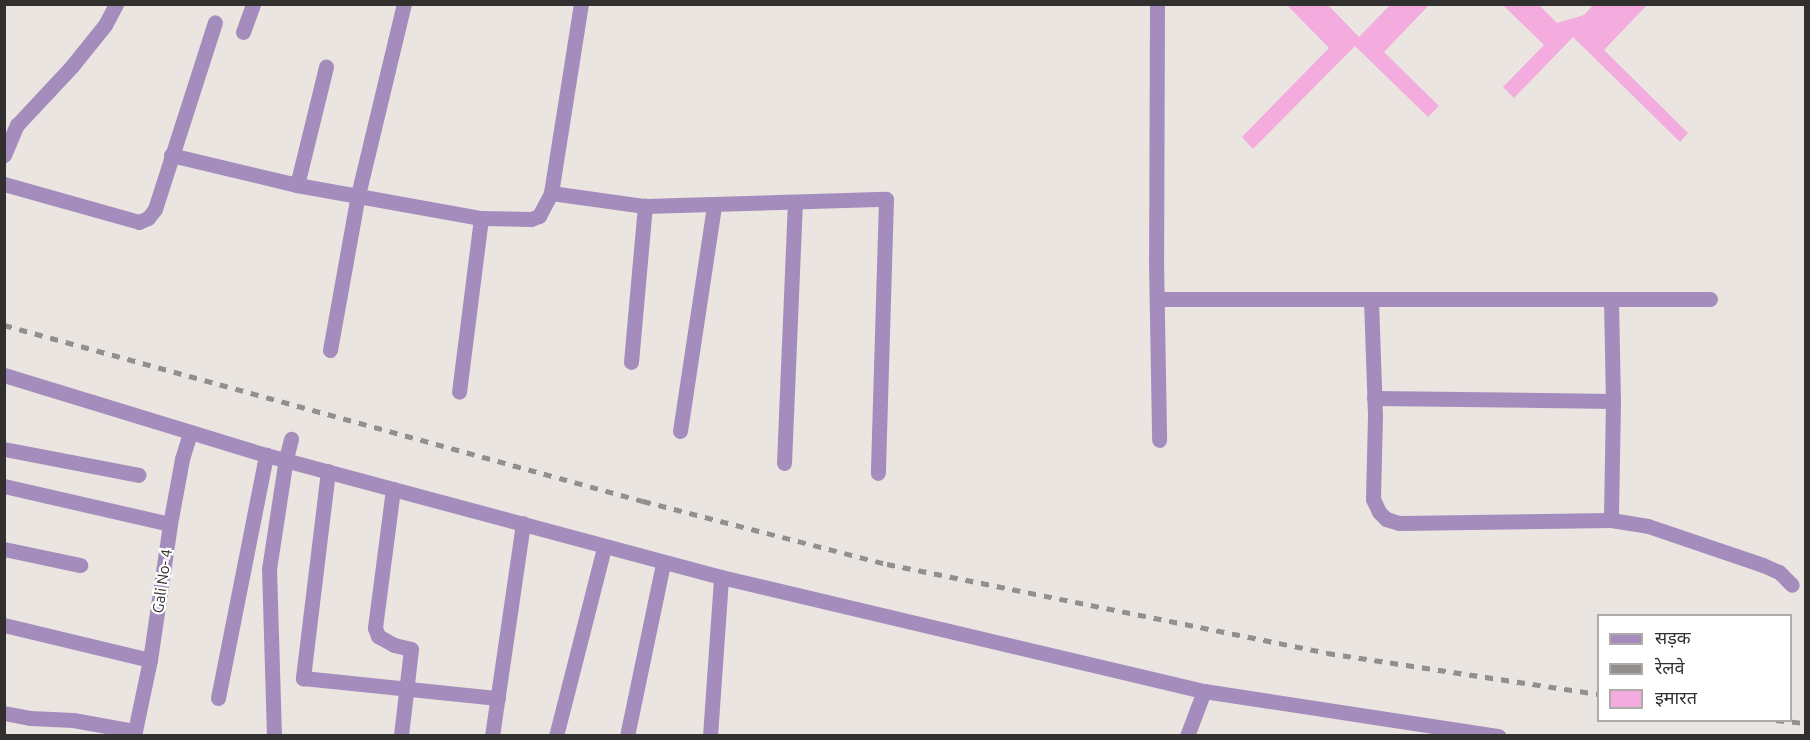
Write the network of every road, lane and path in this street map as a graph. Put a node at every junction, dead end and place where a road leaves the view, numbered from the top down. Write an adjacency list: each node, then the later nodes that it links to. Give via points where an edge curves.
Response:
1 (116, 4): 9 (street, via 105,25 72,66 17,125)
2 (253, 4): 7 (street)
3 (404, 4): 14 (street)
4 (581, 4): 13 (street)
5 (1157, 4): 19 (street)
6 (215, 22): 10 (street)
7 (243, 32)
8 (326, 67): 12 (street)
9 (4, 155)
10 (171, 155): 11 (street, via 155,209 139,222); 12 (street)
11 (4, 184)
12 (297, 185): 14 (street)
13 (551, 193): 16 (street); 18 (street, via 546,208 531,219)
14 (358, 195): 18 (street); 23 (street)
15 (795, 202): 17 (street); 36 (street); 38 (street, via 886,199)
16 (645, 206): 17 (street); 24 (street)
17 (714, 206): 29 (street)
18 (481, 218): 26 (street)
19 (1157, 299): 22 (street); 32 (street)
20 (1611, 299): 21 (street); 22 (street); 28 (street)
21 (1710, 299)
22 (1371, 300): 27 (street)
23 (330, 350)
24 (631, 362)
25 (4, 375): 30 (street)
26 (459, 392)
27 (1374, 398): 28 (street); 42 (street, via 1373,499 1386,519 1399,523)
28 (1613, 401): 42 (street)
29 (680, 431)
30 (190, 432): 34 (street); 44 (street, Gali No- 4)
31 (291, 439): 35 (street)
32 (1159, 440)
33 (4, 449): 39 (street)
34 (266, 455): 35 (street); 55 (street)
35 (286, 458): 37 (street); 59 (street, via 269,569)
36 (784, 463)
37 (328, 471): 41 (street); 53 (street, via 303,678)
38 (879, 473)
39 (139, 475)
40 (4, 486): 44 (street)
41 (393, 489): 43 (street); 53 (street, via 375,628 378,636 411,649)
42 (1611, 520): 50 (street, via 1648,526 1763,565 1779,572)
43 (523, 523): 45 (street); 56 (street)
44 (170, 524): 52 (street, Gali No- 4)
45 (604, 547): 47 (street); 62 (street)
46 (4, 549): 48 (street)
47 (663, 563): 49 (street); 63 (street)
48 (80, 566)
49 (721, 578): 54 (street); 64 (street)
50 (1792, 585)
51 (4, 625): 52 (street)
52 (150, 660): 57 (street, Gali No- 4, via 135,731)
53 (406, 689): 56 (street); 60 (street)
54 (1204, 692): 58 (street); 65 (street)
55 (218, 698)
56 (498, 698): 61 (street)
57 (4, 713)
58 (1422, 729): 66 (street)
59 (274, 735)
60 (401, 735)
61 (492, 735)
62 (556, 735)
63 (627, 735)
64 (710, 735)
65 (1187, 735)
66 (1499, 735)

